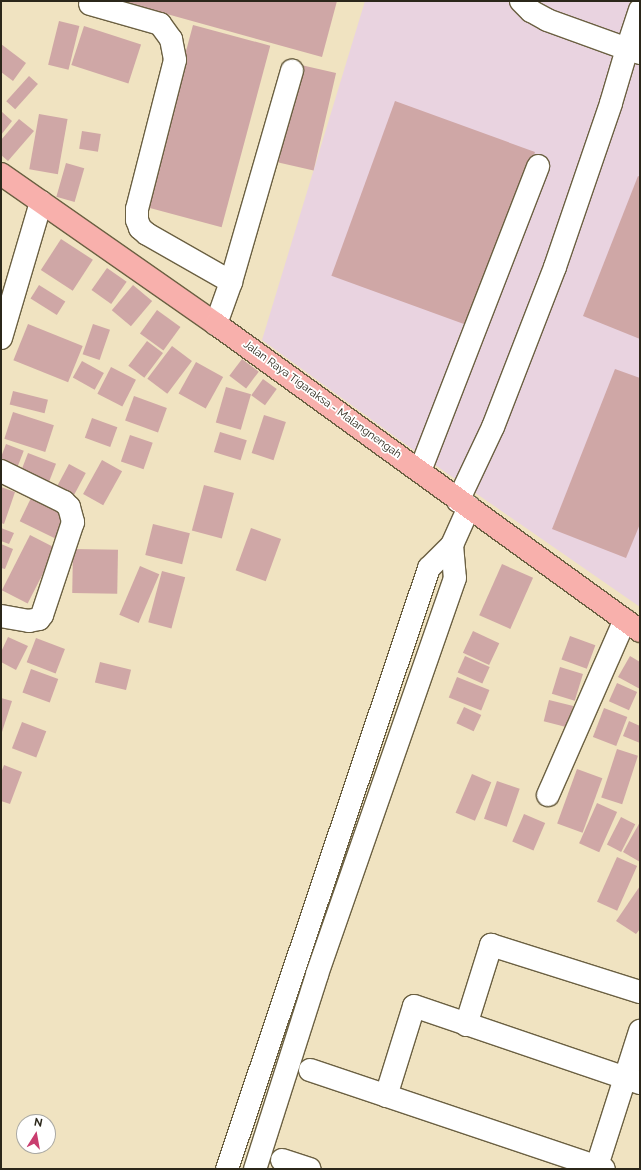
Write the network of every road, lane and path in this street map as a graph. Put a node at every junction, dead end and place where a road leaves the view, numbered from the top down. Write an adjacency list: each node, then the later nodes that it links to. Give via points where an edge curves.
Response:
1 (521, 1): 4 (street, via 531,11 547,20)
2 (90, 4): 9 (street, via 160,24 171,39 175,60 137,209 140,228)
3 (640, 10): 4 (street)
4 (633, 51): 14 (street, via 611,103 555,267)
5 (292, 71): 9 (street)
6 (538, 166): 13 (street)
7 (1, 174): 8 (main road, Jalan Raya Tigaraksa - Malangnengah)
8 (41, 202): 10 (main road, Jalan Raya Tigaraksa - Malangnengah); 11 (street)
9 (231, 282): 10 (street)
10 (216, 324): 13 (main road, Jalan Raya Tigaraksa - Malangnengah)
11 (1, 338)
12 (1, 471): 16 (street, via 64,502 69,507 73,522 39,619 28,621)
13 (420, 471): 14 (main road, Jalan Raya Tigaraksa - Malangnengah)
14 (464, 504): 15 (street); 17 (main road, Jalan Raya Tigaraksa - Malangnengah)
15 (452, 545): 27 (street, via 429,568); 28 (street, via 455,578 317,975)
16 (1, 616)
17 (632, 625): 18 (street)
18 (548, 795)
19 (640, 992): 20 (street, via 491,945)
20 (466, 1025): 23 (street); 24 (street, via 414,1006)
21 (640, 1031): 23 (street)
22 (310, 1070): 24 (street)
23 (632, 1081): 26 (street)
24 (386, 1096): 26 (street)
25 (282, 1160): 29 (street)
26 (599, 1168)
27 (227, 1169)
28 (255, 1169)
29 (310, 1169)

